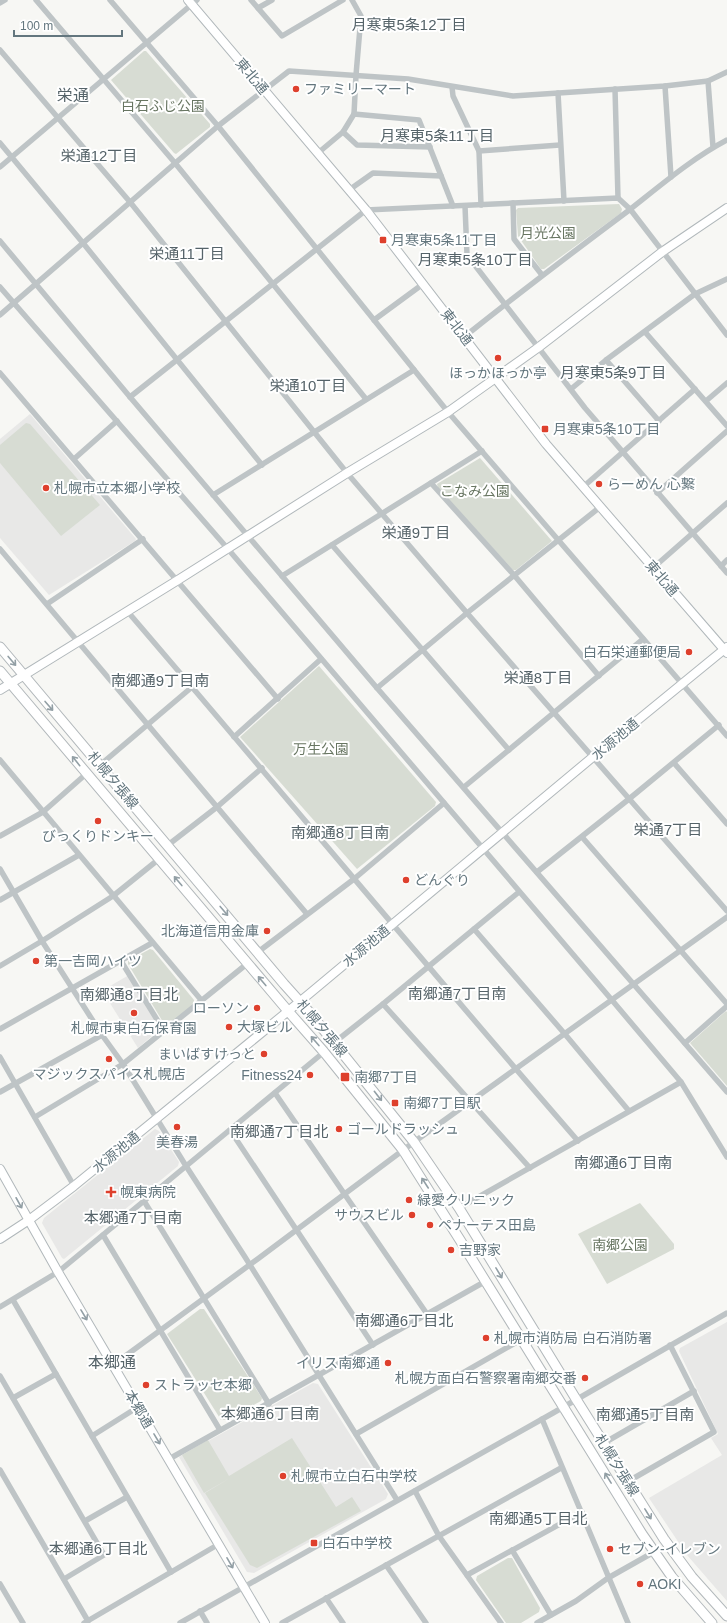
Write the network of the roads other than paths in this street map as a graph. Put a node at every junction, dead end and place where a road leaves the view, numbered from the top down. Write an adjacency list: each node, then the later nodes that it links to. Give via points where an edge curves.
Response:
1 (5, 0): 9 (street)
2 (36, 0): 15 (street)
3 (110, 0): 11 (street)
4 (252, 0): 10 (street)
5 (272, 0): 10 (street)
6 (343, 0): 10 (street, via 282,36)
7 (352, 0): 14 (street, via 361,16)
8 (192, 1): 11 (street); 20 (street, 東北通)
9 (0, 3)
10 (258, 8)
11 (146, 43): 15 (street); 24 (street)
12 (0, 50): 23 (street)
13 (727, 72): 16 (street)
14 (356, 74): 18 (street, via 408,79); 20 (street, via 289,71); 22 (street)
15 (104, 78): 23 (street); 34 (street)
16 (708, 81): 17 (street); 30 (street)
17 (665, 86): 19 (street); 37 (street)
18 (452, 87): 21 (street, via 513,96); 31 (street, via 453,96)
19 (615, 89): 21 (street); 39 (street)
20 (263, 90): 24 (street); 32 (street, 東北通)
21 (558, 93): 28 (street)
22 (354, 114): 25 (street); 29 (street, via 419,120)
23 (58, 118): 33 (street); 41 (street)
24 (218, 126): 34 (street); 51 (street)
25 (342, 132): 29 (street, via 357,145); 32 (street)
26 (727, 140): 30 (street)
27 (0, 143): 33 (street)
28 (560, 144): 31 (street); 40 (street)
29 (430, 147): 36 (street)
30 (713, 147): 37 (street)
31 (479, 151): 43 (street)
32 (318, 153): 38 (street, 東北通)
33 (12, 157): 35 (street); 50 (street)
34 (175, 163): 41 (street); 56 (street)
35 (0, 168)
36 (441, 176): 38 (street, via 373,173); 44 (street)
37 (671, 177): 46 (street)
38 (349, 190): 47 (street, 東北通)
39 (618, 198): 40 (street); 46 (street)
40 (564, 201): 42 (street)
41 (130, 202): 50 (street); 64 (street)
42 (513, 203): 43 (street); 53 (street, via 514,239)
43 (481, 205): 45 (street)
44 (453, 206): 45 (street); 47 (street)
45 (465, 206): 61 (street, via 467,255)
46 (630, 209): 52 (street); 53 (street)
47 (366, 210): 51 (street); 57 (street, 東北通)
48 (727, 210): 52 (street)
49 (0, 241): 55 (street)
50 (83, 242): 55 (street); 69 (street)
51 (316, 248): 56 (street); 63 (street)
52 (662, 252): 59 (street); 68 (street)
53 (542, 275): 61 (street)
54 (727, 279): 59 (street)
55 (34, 284): 60 (street); 79 (street)
56 (272, 284): 64 (street); 80 (street)
57 (423, 284): 63 (street); 67 (street, 東北通)
58 (0, 287): 60 (street)
59 (695, 294): 65 (street); 66 (street)
60 (14, 302): 62 (street); 84 (street)
61 (506, 304): 67 (street); 68 (street)
62 (0, 315)
63 (374, 320): 71 (street)
64 (226, 321): 69 (street); 87 (street)
65 (646, 332): 70 (street); 78 (street)
66 (727, 336)
67 (464, 337): 73 (street, 東北通)
68 (538, 347): 73 (street); 77 (street)
69 (177, 360): 79 (street); 91 (street)
70 (606, 360): 77 (street); 83 (street)
71 (414, 370): 80 (street); 82 (street)
72 (0, 373): 74 (street)
73 (496, 378): 82 (street); 94 (street, 東北通)
74 (7, 381): 76 (street); 90 (street)
75 (727, 383): 81 (street)
76 (0, 384)
77 (570, 389): 89 (street)
78 (695, 389): 81 (street); 83 (street)
79 (130, 397): 96 (street)
80 (366, 399): 87 (street)
81 (706, 401): 85 (street)
82 (448, 412): 88 (street); 92 (street)
83 (659, 421): 89 (street)
84 (117, 422): 90 (street); 105 (street)
85 (727, 426)
86 (727, 431): 95 (street)
87 (315, 432): 91 (street); 92 (street)
88 (482, 450): 93 (street); 103 (street)
89 (622, 454): 94 (street); 95 (street)
90 (74, 460): 102 (street)
91 (262, 465): 96 (street)
92 (347, 473): 99 (street); 101 (street)
93 (431, 483): 99 (street); 111 (street)
94 (582, 487): 98 (street, 東北通)
95 (657, 493): 100 (street)
96 (214, 495): 101 (street)
97 (727, 503): 100 (street)
98 (600, 507): 103 (street); 109 (street, 東北通)
99 (382, 512): 104 (street); 116 (street)
100 (692, 533): 108 (street); 109 (street)
101 (247, 537): 105 (street); 112 (street)
102 (143, 539): 113 (street); 114 (street)
103 (559, 540): 111 (street); 117 (street)
104 (332, 545): 112 (street); 121 (street)
105 (231, 547): 113 (street); 122 (street)
106 (0, 549): 114 (street)
107 (727, 560): 108 (street)
108 (721, 566): 110 (street)
109 (654, 568): 120 (street, 東北通)
110 (727, 573)
111 (514, 575): 116 (street); 125 (street)
112 (282, 576): 129 (street)
113 (178, 580): 115 (street); 131 (street)
114 (47, 604): 118 (street)
115 (128, 612): 118 (street); 128 (street)
116 (467, 613): 121 (street); 132 (street)
117 (643, 639): 125 (street); 127 (street)
118 (79, 642): 124 (street); 133 (street)
119 (0, 647): 124 (main road, 札幌夕張線, one-way to 124)
120 (726, 650): 127 (street, 水源池通)
121 (422, 651): 129 (street); 137 (street)
122 (321, 659): 131 (street); 146 (street)
123 (0, 671): 126 (main road, 札幌夕張線)
124 (24, 676): 126 (street); 141 (main road, 札幌夕張線, one-way to 141)
125 (599, 676): 132 (street)
126 (11, 683): 130 (street); 143 (main road, 札幌夕張線, one-way to 126)
127 (682, 683): 134 (street); 138 (street, 水源池通)
128 (192, 687): 133 (street); 136 (street)
129 (377, 688): 144 (street)
130 (0, 690)
131 (278, 699): 136 (street)
132 (553, 712): 137 (street); 138 (street)
133 (148, 724): 141 (street); 147 (street)
134 (719, 726): 135 (street); 140 (street)
135 (727, 736)
136 (234, 737): 142 (street)
137 (509, 750): 144 (street)
138 (592, 757): 145 (street); 150 (street, 水源池通)
139 (0, 760): 148 (street)
140 (674, 763): 145 (street); 149 (street)
141 (100, 765): 153 (main road, 札幌夕張線)
142 (262, 768): 147 (street); 159 (street)
143 (86, 774): 148 (street); 156 (main road, 札幌夕張線)
144 (464, 787): 150 (street)
145 (629, 799): 152 (street); 164 (street)
146 (444, 803): 154 (street); 159 (street)
147 (217, 807): 153 (street); 165 (street)
148 (43, 812): 151 (street); 155 (street)
149 (727, 824)
150 (502, 833): 154 (street, 水源池通); 158 (street)
151 (0, 836)
152 (582, 837): 158 (street); 171 (street)
153 (168, 845): 172 (main road, 札幌夕張線, one-way to 172)
154 (483, 848): 161 (street); 167 (street, 水源池通)
155 (79, 855): 160 (street); 162 (street)
156 (159, 859): 162 (street); 174 (main road, 札幌夕張線, one-way to 156)
157 (0, 869): 160 (street)
158 (537, 872): 177 (street)
159 (354, 879): 165 (street); 167 (street)
160 (14, 891): 163 (street); 169 (street)
161 (519, 892): 168 (street); 179 (street)
162 (113, 896): 169 (street); 170 (street)
163 (0, 900)
164 (727, 911)
165 (307, 914): 172 (street)
166 (727, 916): 171 (street)
167 (392, 924): 176 (street); 181 (street, 水源池通)
168 (474, 929): 176 (street); 187 (street)
169 (42, 941): 175 (street); 178 (street)
170 (152, 943): 173 (street); 180 (street)
171 (680, 950): 177 (street); 183 (street)
172 (258, 952): 181 (main road, 札幌夕張線)
173 (121, 961): 178 (street); 186 (street)
174 (248, 963): 180 (street); 184 (main road, 札幌夕張線, one-way to 174)
175 (0, 966)
176 (428, 967): 182 (street); 194 (street)
177 (633, 985): 179 (street); 190 (street)
178 (72, 988): 185 (street); 188 (street)
179 (612, 999): 187 (street); 195 (street)
180 (202, 1001): 186 (street)
181 (299, 1002): 184 (street, 水源池通); 189 (main road, 札幌夕張線)
182 (384, 1004): 189 (street); 200 (street)
183 (727, 1005): 190 (street)
184 (288, 1010): 191 (main road, 札幌夕張線, one-way to 184); 203 (street, 水源池通)
185 (0, 1029)
186 (164, 1032): 193 (street)
187 (564, 1033): 194 (street); 201 (street)
188 (102, 1035): 193 (street); 196 (street)
189 (335, 1042): 206 (main road, 札幌夕張線, one-way to 206)
190 (685, 1043): 198 (street)
191 (324, 1052): 199 (street); 207 (main road, 札幌夕張線)
192 (0, 1057): 196 (street)
193 (123, 1064): 202 (street); 203 (street)
194 (515, 1069): 200 (street); 205 (street)
195 (681, 1082): 201 (street); 208 (street)
196 (16, 1084): 197 (street); 202 (street)
197 (0, 1092)
198 (727, 1092)
199 (275, 1093): 204 (street); 213 (street)
200 (470, 1102): 206 (street); 211 (street)
201 (629, 1111): 205 (street)
202 (35, 1116): 212 (street)
203 (157, 1118): 209 (street); 212 (street, 水源池通)
204 (230, 1130): 209 (street); 217 (street)
205 (578, 1141): 211 (street)
206 (414, 1142): 207 (street); 215 (main road, 札幌夕張線)
207 (403, 1150): 213 (street); 222 (main road, 札幌夕張線, one-way to 207)
208 (727, 1157)
209 (186, 1166): 214 (street); 220 (street)
210 (0, 1168): 216 (street, 本郷通, one-way to 216)
211 (530, 1168): 215 (street)
212 (74, 1186): 216 (street, 水源池通)
213 (345, 1194): 217 (street); 227 (street)
214 (144, 1201): 218 (street); 223 (street)
215 (459, 1208): 238 (main road, 札幌夕張線, one-way to 238)
216 (29, 1220): 219 (street, 水源池通); 221 (street, 本郷通)
217 (296, 1230): 220 (street); 230 (street)
218 (103, 1235): 221 (street); 228 (street)
219 (0, 1239)
220 (250, 1265): 223 (street); 234 (street)
221 (58, 1272): 224 (street); 232 (street, 本郷通, one-way to 232)
222 (486, 1281): 227 (street); 229 (main road, 札幌夕張線)
223 (205, 1298): 228 (street); 239 (street)
224 (13, 1300): 225 (street); 233 (street)
225 (0, 1307)
226 (727, 1313): 231 (street)
227 (427, 1314): 230 (street)
228 (161, 1330): 232 (street); 243 (street)
229 (522, 1339): 240 (main road, 札幌夕張線); 244 (street)
230 (373, 1345): 234 (street)
231 (670, 1345): 236 (street); 238 (street)
232 (113, 1365): 241 (street, 本郷通)
233 (56, 1374): 237 (street); 245 (street)
234 (320, 1375): 239 (street); 244 (street)
235 (0, 1376): 237 (street)
236 (694, 1391): 246 (street); 251 (street, via 714,1432)
237 (13, 1398): 256 (street)
238 (576, 1399): 240 (street); 246 (main road, 札幌夕張線)
239 (269, 1404): 243 (street)
240 (564, 1406): 242 (street); 260 (main road, 札幌夕張線, one-way to 240)
241 (138, 1407): 245 (street); 247 (street, 本郷通, one-way to 247)
242 (542, 1419): 248 (street); 252 (street)
243 (220, 1430): 247 (street)
244 (356, 1434): 254 (street)
245 (92, 1436): 253 (street)
246 (604, 1443): 251 (main road, 札幌夕張線)
247 (169, 1459): 258 (street, 本郷通)
248 (561, 1468): 255 (street); 257 (street)
249 (0, 1470): 250 (street)
250 (2, 1479): 265 (street)
251 (627, 1482): 271 (main road, 札幌夕張線, one-way to 271, via 673,1553)
252 (415, 1491): 254 (street); 257 (street)
253 (127, 1497): 256 (street); 262 (street)
254 (397, 1500): 267 (street)
255 (582, 1512): 259 (street); 264 (street)
256 (85, 1521): 265 (street, via 104,1555)
257 (439, 1536): 261 (street); 263 (street)
258 (219, 1544): 262 (street); 267 (street, 本郷通, one-way to 267)
259 (512, 1550): 263 (street); 270 (street)
260 (654, 1552): 264 (street); 283 (main road, 札幌夕張線)
261 (386, 1565): 268 (street); 279 (street)
262 (171, 1572): 272 (street)
263 (467, 1575): 280 (street)
264 (608, 1578): 270 (street); 282 (street)
265 (64, 1579): 272 (street)
266 (0, 1584): 273 (street)
267 (244, 1586): 269 (street); 276 (street, 本郷通)
268 (326, 1598): 277 (street); 278 (street)
269 (200, 1611): 274 (street); 275 (street)
270 (551, 1615): 281 (street)
271 (727, 1616)
272 (86, 1622)
273 (23, 1623)
274 (180, 1623)
275 (207, 1623)
276 (265, 1623)
277 (282, 1623)
278 (343, 1623)
279 (426, 1623)
280 (501, 1623)
281 (537, 1623)
282 (628, 1623)
283 (712, 1623)

